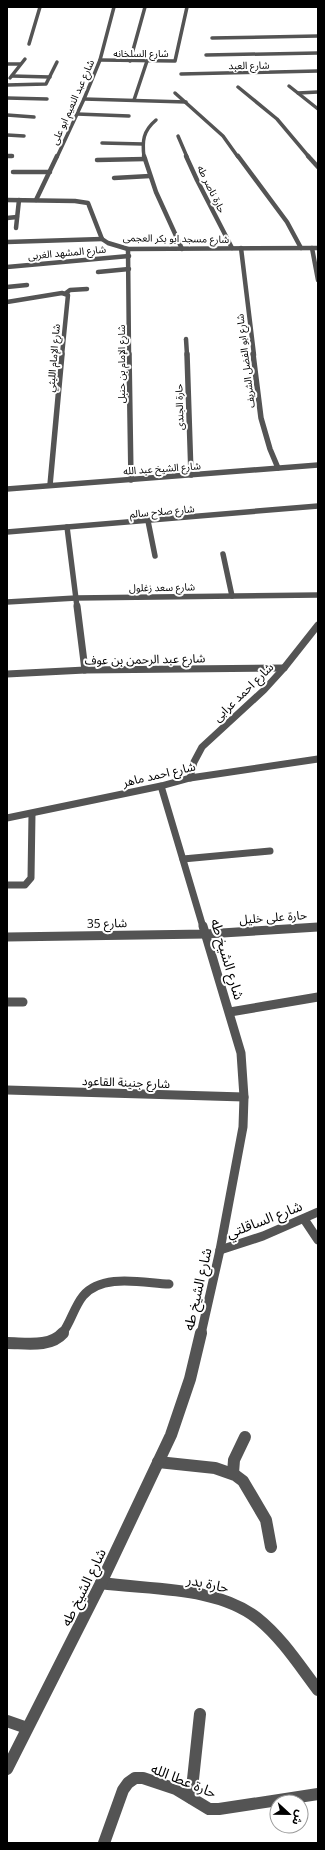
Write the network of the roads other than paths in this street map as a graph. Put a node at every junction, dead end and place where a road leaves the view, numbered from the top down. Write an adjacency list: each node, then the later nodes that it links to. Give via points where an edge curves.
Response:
1 (40, 7): 7 (street)
2 (114, 7): 11 (street, شارع عبد النعيم ابو على)
3 (145, 7): 12 (street)
4 (187, 7): 13 (street, شارع السلخانه, via 175,60)
5 (318, 36): 6 (street)
6 (212, 38)
7 (29, 44)
8 (318, 53): 9 (street)
9 (206, 55)
10 (24, 59): 16 (street)
11 (100, 60): 12 (street, شارع السلخانه); 29 (street, شارع عبد النعيم ابو على)
12 (130, 61): 13 (street, شارع السلخانه)
13 (147, 61): 30 (street)
14 (57, 62): 20 (street)
15 (7, 64): 16 (street)
16 (20, 64): 19 (street)
17 (318, 71): 18 (street, شارع العبد)
18 (181, 74)
19 (10, 77): 20 (street); 21 (street)
20 (50, 77): 21 (street, via 44,85)
21 (7, 85)
22 (289, 86): 26 (street)
23 (238, 87): 45 (street, via 277,119)
24 (318, 92): 26 (street)
25 (175, 93): 31 (street)
26 (298, 93): 32 (street)
27 (7, 98): 28 (street)
28 (47, 99)
29 (84, 99): 30 (street); 33 (street, شارع عبد النعيم ابو على)
30 (134, 100): 31 (street)
31 (186, 102): 60 (street, via 223,136 287,222)
32 (318, 109)
33 (77, 114): 35 (street); 47 (street, شارع عبد النعيم ابو على)
34 (7, 116): 36 (street)
35 (129, 116)
36 (34, 117)
37 (156, 120): 42 (street, via 144,134)
38 (7, 135): 39 (street)
39 (24, 136)
40 (178, 136): 58 (street, حارة ناصر طه)
41 (102, 144): 42 (street)
42 (143, 144): 43 (street)
43 (145, 159): 44 (street); 48 (street)
44 (97, 160)
45 (318, 167)
46 (13, 172): 47 (street)
47 (50, 172): 52 (street, شارع عبد النعيم ابو على)
48 (150, 176): 49 (street); 64 (street)
49 (114, 178)
50 (7, 200): 51 (street)
51 (19, 200): 52 (street); 53 (street)
52 (36, 200): 56 (street, via 75,200 88,203)
53 (17, 217): 54 (street); 55 (street)
54 (7, 218)
55 (16, 228)
56 (102, 239): 57 (street); 63 (street, شارع مسجد ابو بكر العجمى, via 117,247)
57 (7, 242)
58 (232, 248): 59 (street, شارع مسجد ابو بكر العجمى); 64 (street, شارع مسجد ابو بكر العجمى)
59 (241, 248): 60 (street, شارع مسجد ابو بكر العجمى); 77 (street, شارع ابو الفضل الشريف, via 261,418)
60 (301, 248): 61 (street, شارع مسجد ابو بكر العجمى)
61 (312, 248): 62 (street, شارع مسجد ابو بكر العجمى); 69 (street)
62 (318, 248)
63 (128, 249): 64 (street, شارع مسجد ابو بكر العجمى); 65 (street, شارع الإمام بن حنبل)
64 (182, 249)
65 (129, 256): 66 (street, شارع المشهد الغربى); 67 (street, شارع الإمام بن حنبل)
66 (7, 267)
67 (129, 269): 68 (street); 79 (street, شارع الإمام بن حنبل)
68 (98, 272)
69 (318, 279)
70 (27, 285): 71 (street)
71 (7, 287)
72 (87, 289): 73 (street, via 70,290)
73 (66, 293): 74 (street); 80 (street, شارع الإمام الليثي, via 68,295)
74 (7, 302)
75 (186, 339): 78 (street, حارة الجندى)
76 (318, 465): 77 (street, شارع الشيخ عبد الله)
77 (278, 468): 78 (street, شارع الشيخ عبد الله)
78 (191, 475): 79 (street, شارع الشيخ عبد الله)
79 (131, 480): 80 (street, شارع الشيخ عبد الله)
80 (50, 485): 81 (street, شارع الشيخ عبد الله)
81 (7, 489)
82 (318, 506): 83 (street, شارع صلاح سالم)
83 (148, 521): 84 (street, شارع صلاح سالم); 87 (street)
84 (67, 527): 85 (street, شارع صلاح سالم); 90 (street)
85 (7, 532)
86 (223, 554): 89 (street)
87 (155, 556)
88 (318, 594): 89 (street, شارع سعد زغلول)
89 (232, 596): 90 (street, شارع سعد زغلول)
90 (76, 598): 91 (street, شارع سعد زغلول); 94 (street)
91 (7, 602)
92 (318, 625): 93 (street, شارع احمد عرابى)
93 (284, 668): 94 (street, شارع عبد الرحمن بن عوف); 97 (street, شارع احمد عرابى, via 246,708 202,748 194,762)
94 (85, 670): 95 (street, شارع عبد الرحمن بن عوف)
95 (7, 674)
96 (318, 759): 97 (street, شارع احمد ماهر)
97 (190, 778): 98 (street, شارع احمد ماهر)
98 (161, 786): 99 (street, شارع احمد ماهر); 102 (street, شارع الشيخ طه)
99 (32, 814): 100 (street, شارع احمد ماهر); 103 (street, via 31,878 24,885)
100 (7, 818)
101 (270, 851): 102 (street)
102 (183, 859): 105 (street, شارع الشيخ طه)
103 (7, 885)
104 (318, 926): 105 (street, حارة على خليل)
105 (206, 934): 106 (street, شارع 35); 110 (street, شارع الشيخ طه)
106 (7, 937)
107 (318, 997): 110 (street)
108 (7, 1002): 109 (street)
109 (23, 1002)
110 (230, 1012): 112 (street, شارع الشيخ طه, via 241,1054)
111 (7, 1090): 112 (street, شارع جنينة القاعود)
112 (244, 1097): 116 (street, شارع الشيخ طه, via 243,1127)
113 (318, 1212): 114 (street, شارع الساقلتي)
114 (304, 1219): 115 (street); 116 (street, شارع الساقلتي)
115 (318, 1240)
116 (220, 1250): 120 (street, شارع الشيخ طه, via 190,1379 171,1435)
117 (169, 1284): 118 (street, via 98,1285 86,1292 66,1329 57,1339 45,1342)
118 (7, 1343)
119 (245, 1437): 121 (street, via 234,1460)
120 (158, 1462): 121 (street); 123 (street, شارع الشيخ طه)
121 (232, 1473): 122 (street, via 243,1481 267,1519)
122 (271, 1547)
123 (101, 1584): 124 (street, حارة بدر, via 205,1595 241,1607 272,1631); 127 (street, شارع الشيخ طه)
124 (318, 1690)
125 (200, 1714): 130 (street)
126 (7, 1721): 127 (street)
127 (27, 1728): 128 (street, شارع الشيخ طه)
128 (7, 1769)
129 (318, 1794): 130 (street, حارة عطا الله, via 219,1809 210,1808)
130 (191, 1798): 131 (street, حارة عطا الله, via 143,1778 135,1778 123,1790)
131 (104, 1843)

